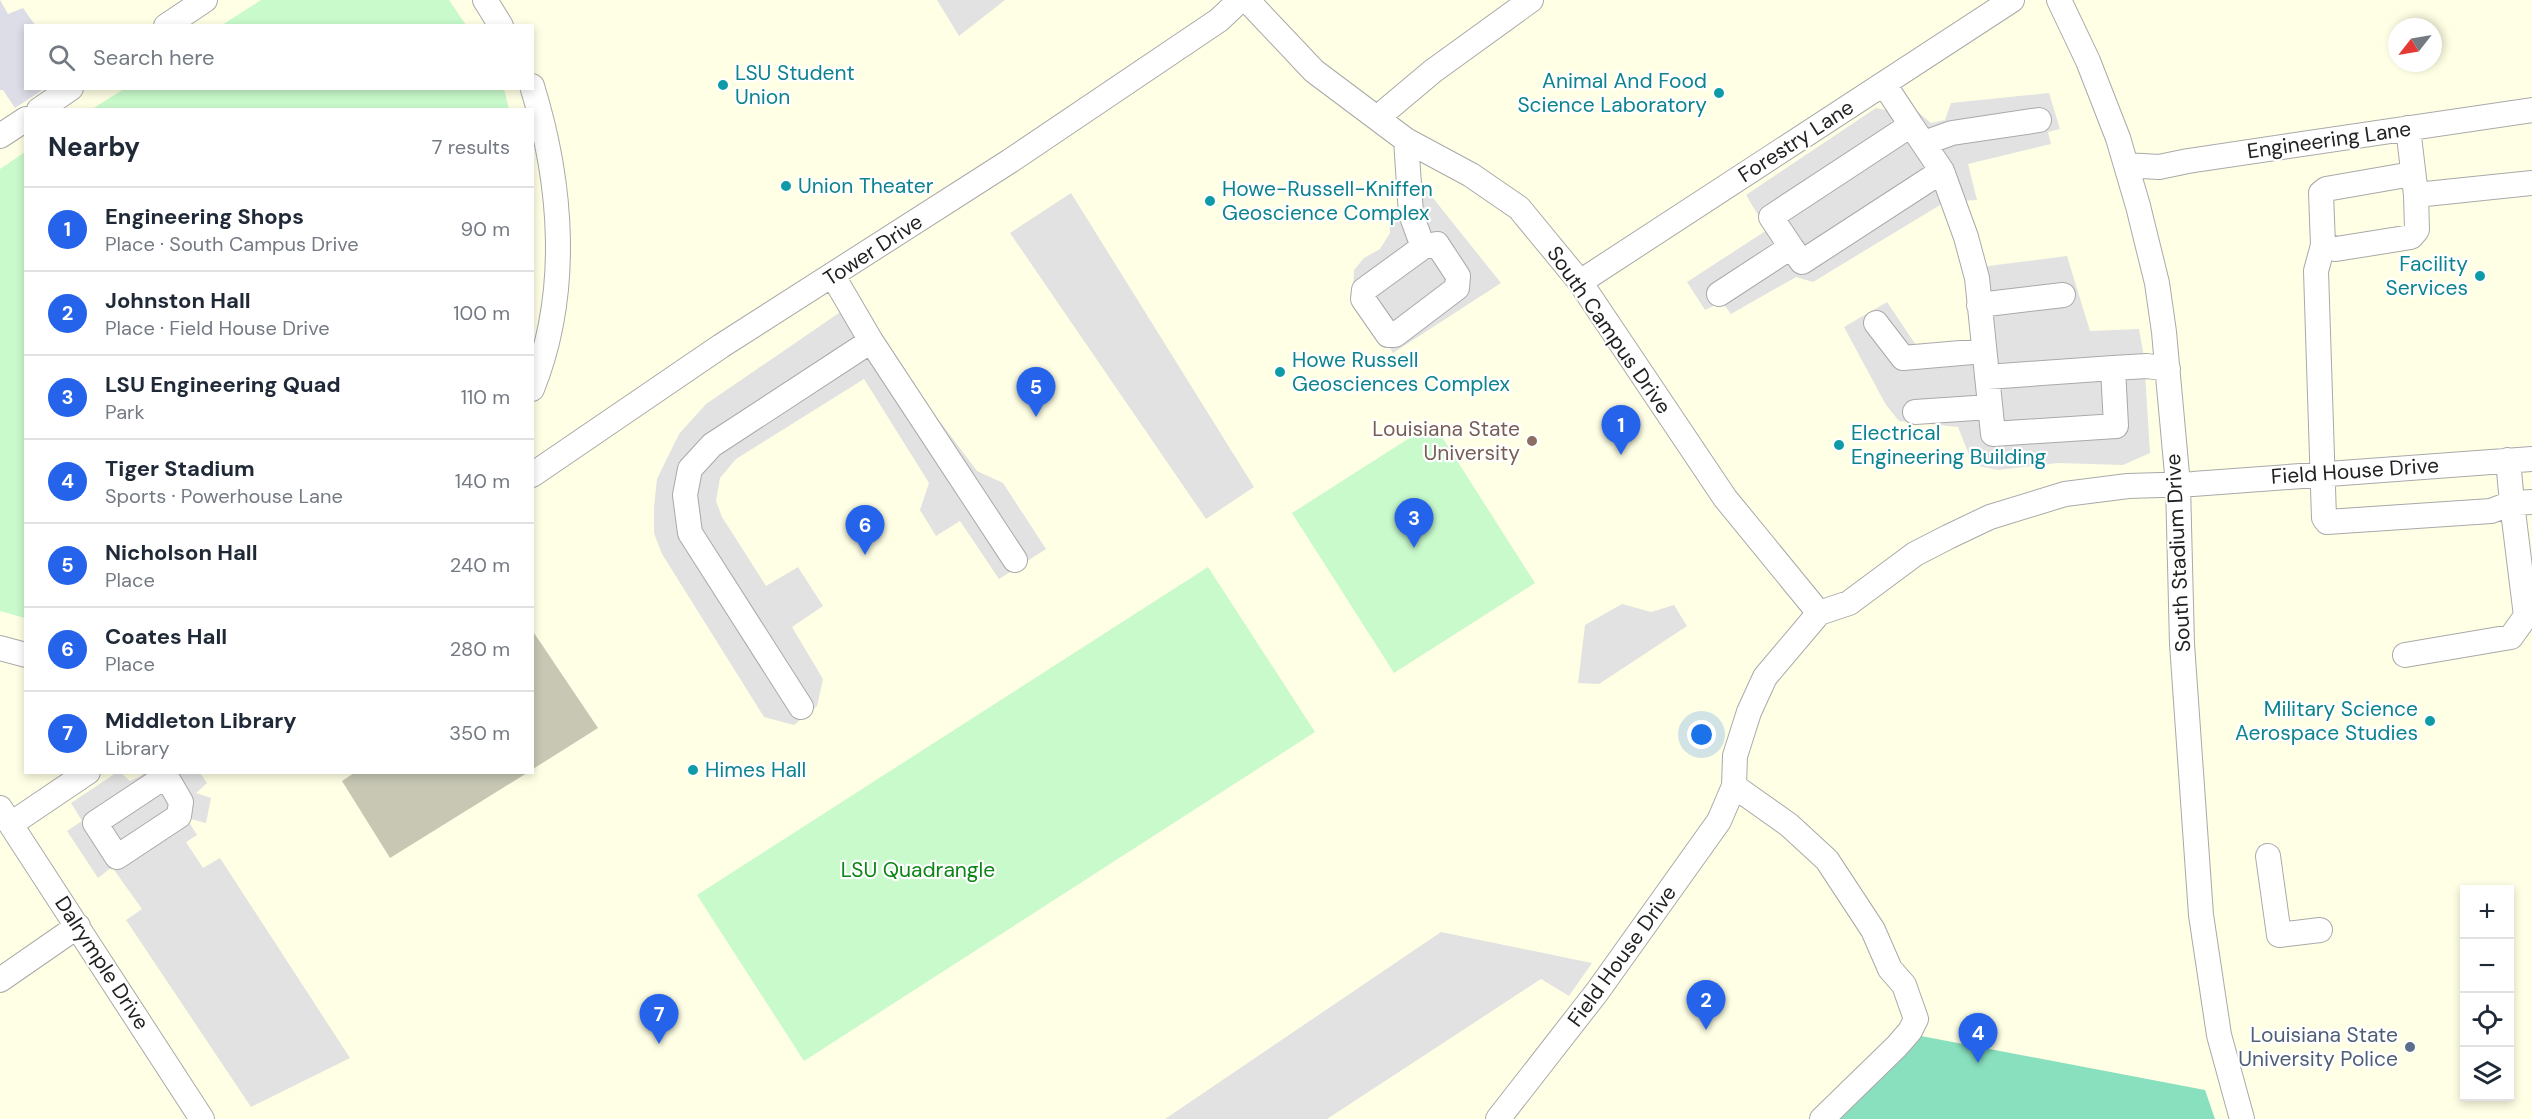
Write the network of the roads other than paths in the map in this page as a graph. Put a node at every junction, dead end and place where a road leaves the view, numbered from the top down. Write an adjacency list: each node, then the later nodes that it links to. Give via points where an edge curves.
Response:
1 (205, 0): 8 (street)
2 (485, 0): 9 (street)
3 (1240, 0): 29 (street, Tower Drive, via 1219,20 1035,145)
4 (1247, 0): 15 (street, South Campus Drive, via 1314,71)
5 (1531, 0): 15 (street, via 1433,71)
6 (2012, 0): 10 (street, Forestry Lane)
7 (2059, 0): 22 (street, South Stadium Drive, via 2098,86)
8 (169, 24)
9 (500, 24)
10 (1884, 84): 19 (street); 30 (street, Forestry Lane)
11 (68, 90): 13 (street)
12 (533, 90): 40 (street, via 553,176 559,245 553,310)
13 (42, 108)
14 (2532, 110): 18 (street, Engineering Lane)
15 (1377, 118): 21 (street, South Campus Drive)
16 (24, 120): 20 (street)
17 (2039, 120): 19 (street)
18 (2408, 128): 22 (street, Engineering Lane, via 2159,167); 25 (street)
19 (1918, 134): 23 (street); 28 (street, via 1772,217)
20 (0, 136)
21 (1406, 140): 27 (street, via 1411,214); 30 (street, South Campus Drive, via 1519,208)
22 (2127, 165): 38 (street, South Stadium Drive, via 2157,283)
23 (1942, 171): 28 (street, via 1803,262); 33 (street, via 1966,237 1977,278)
24 (2532, 183): 25 (street)
25 (2414, 185): 26 (street, via 2417,230 2411,237 2336,249); 26 (street, via 2326,189 2321,193)
26 (2323, 245): 45 (street, via 2316,271)
27 (1423, 247)
28 (1791, 247): 31 (street)
29 (833, 276): 35 (street); 46 (street, Tower Drive, via 721,346)
30 (1580, 282): 50 (street, South Campus Drive, via 1725,498)
31 (1719, 294)
32 (2063, 295): 33 (street)
33 (1979, 305): 36 (street)
34 (1876, 323): 36 (street, via 1904,358)
35 (871, 341): 49 (street); 54 (street, via 712,445 690,469 685,495 690,533)
36 (1984, 351): 39 (street)
37 (2113, 368): 38 (street); 39 (street); 41 (street, via 2116,426 1994,434)
38 (2168, 369): 47 (street, South Stadium Drive)
39 (1987, 377): 41 (street)
40 (534, 381)
41 (1990, 407): 42 (street)
42 (1915, 412)
43 (2532, 459): 44 (street, Field House Drive)
44 (2508, 460): 45 (street, Field House Drive); 48 (street)
45 (2322, 473): 47 (street, Field House Drive); 48 (street, via 2327,522 2491,511)
46 (534, 474)
47 (2178, 485): 50 (street, Field House Drive, via 2065,494 1990,517 1915,555 1849,603); 65 (street, South Stadium Drive, via 2182,644 2201,915 2219,1035)
48 (2522, 502): 53 (street, via 2526,616 2511,637)
49 (1015, 560)
50 (1818, 613): 56 (street, via 1765,677 1734,756)
51 (0, 648): 52 (street)
52 (24, 654)
53 (2405, 655)
54 (801, 708)
55 (84, 774): 57 (street)
56 (1734, 786): 63 (street, Field House Drive, via 1714,828 1604,983); 64 (street, via 1789,825 1827,860 1874,930 1890,969 1904,985 1916,1019 1897,1046)
57 (5, 816): 59 (street, Dalrymple Drive)
58 (2268, 856): 60 (street, via 2279,935)
59 (78, 926): 61 (street); 62 (street, Dalrymple Drive)
60 (2320, 930)
61 (0, 980)
62 (202, 1119)
63 (1498, 1119)
64 (1822, 1119)
65 (2242, 1119)

